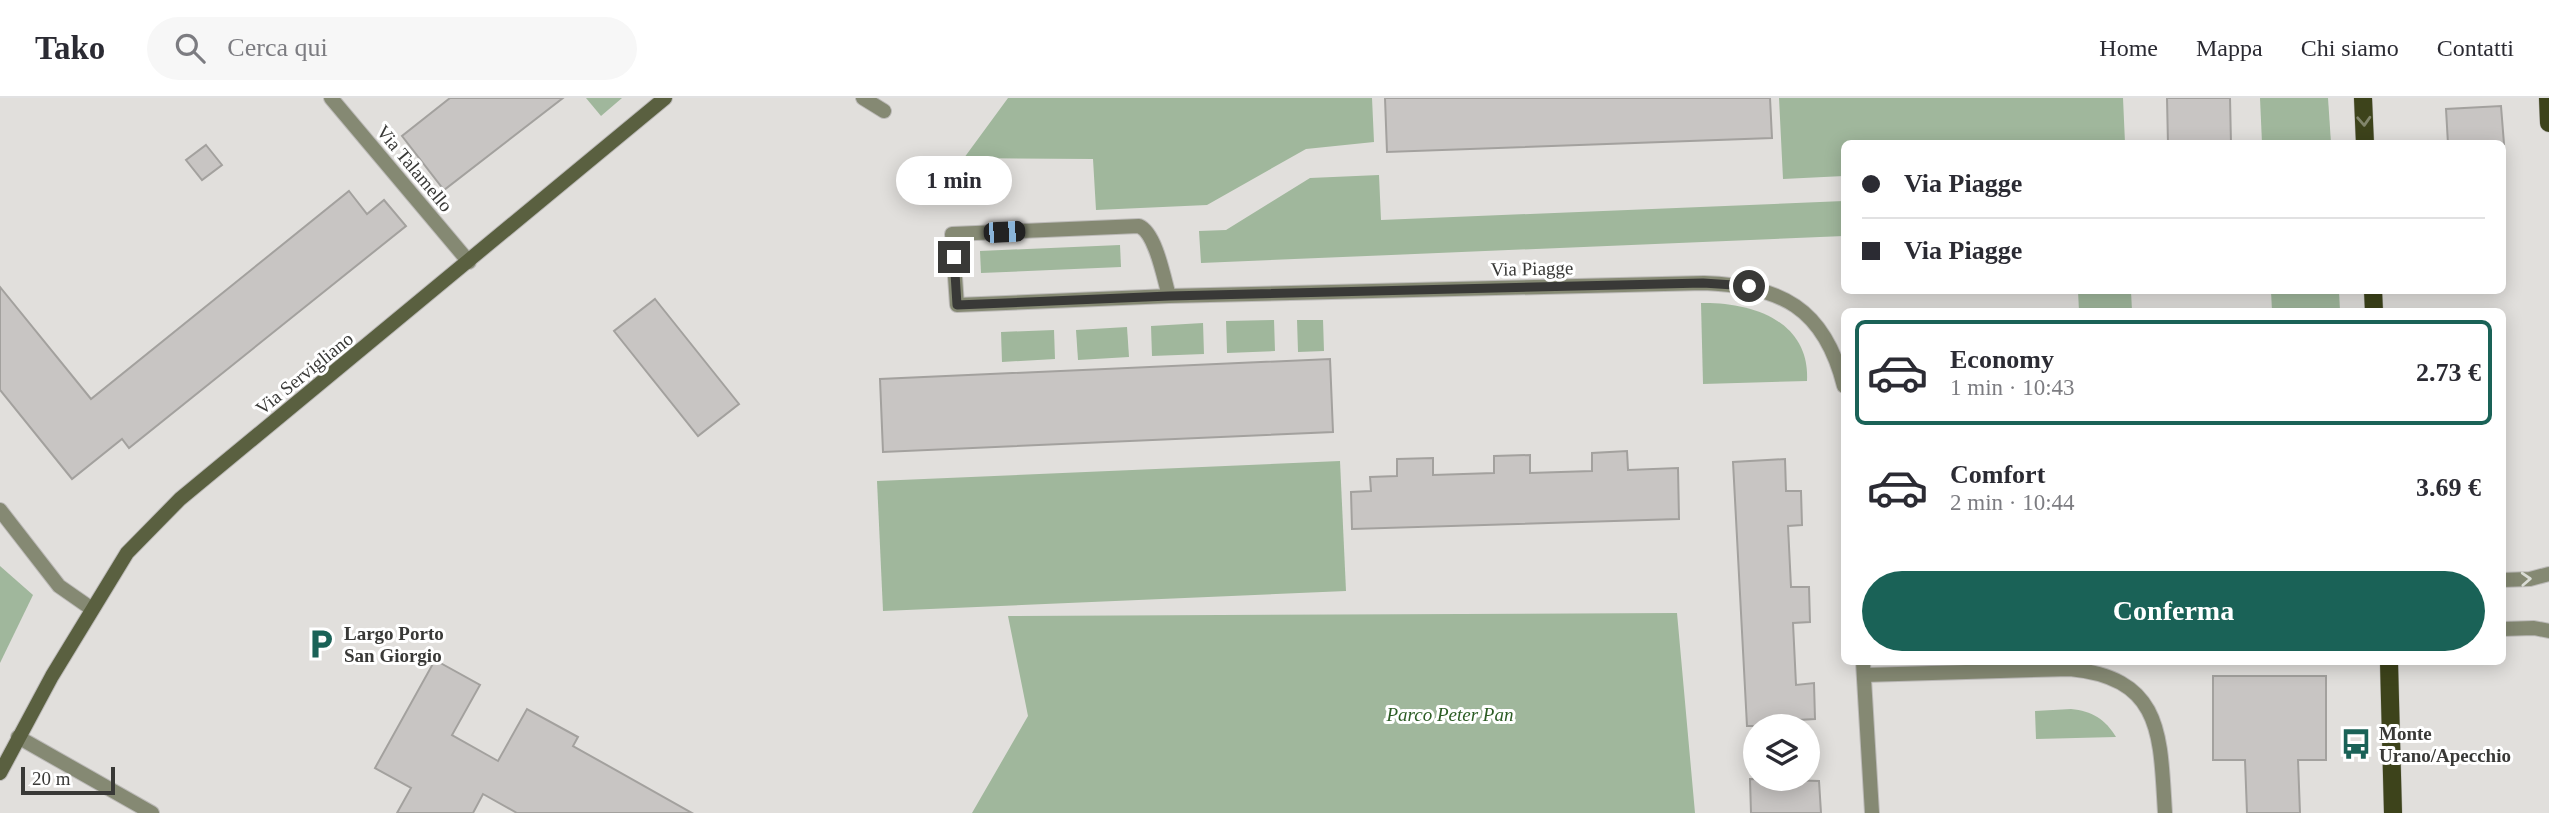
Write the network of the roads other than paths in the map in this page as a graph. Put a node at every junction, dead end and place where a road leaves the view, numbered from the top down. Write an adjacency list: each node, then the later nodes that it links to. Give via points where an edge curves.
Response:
1 (331, 98): 9 (street, Via Talamello)
2 (665, 98): 9 (street, Via Servigliano)
3 (863, 98): 6 (street)
4 (2362, 98): 8 (main road, one-way to 8)
5 (2548, 98): 7 (main road)
6 (884, 111)
7 (2549, 123)
8 (2365, 140)
9 (470, 262): 15 (street, Via Servigliano, via 180,499 127,554)
10 (1169, 296): 10 (street, Via Piagge, via 957,305 952,234 1139,226 1152,240); 11 (street, Via Piagge, via 1744,285 1775,295 1807,314 1828,341)
11 (1841, 378)
12 (0, 510): 15 (street, via 59,586)
13 (2549, 574): 14 (street, one-way to 13)
14 (2506, 580)
15 (92, 609): 20 (street, Via Servigliano)
16 (2506, 629): 17 (street)
17 (2549, 631)
18 (2389, 665): 25 (main road)
19 (1863, 668): 23 (street); 24 (street, via 2070,669 2112,679 2137,695 2153,717)
20 (18, 737): 21 (street, Via Servigliano); 22 (street)
21 (0, 773)
22 (152, 813)
23 (1872, 813)
24 (2165, 813)
25 (2393, 813)

